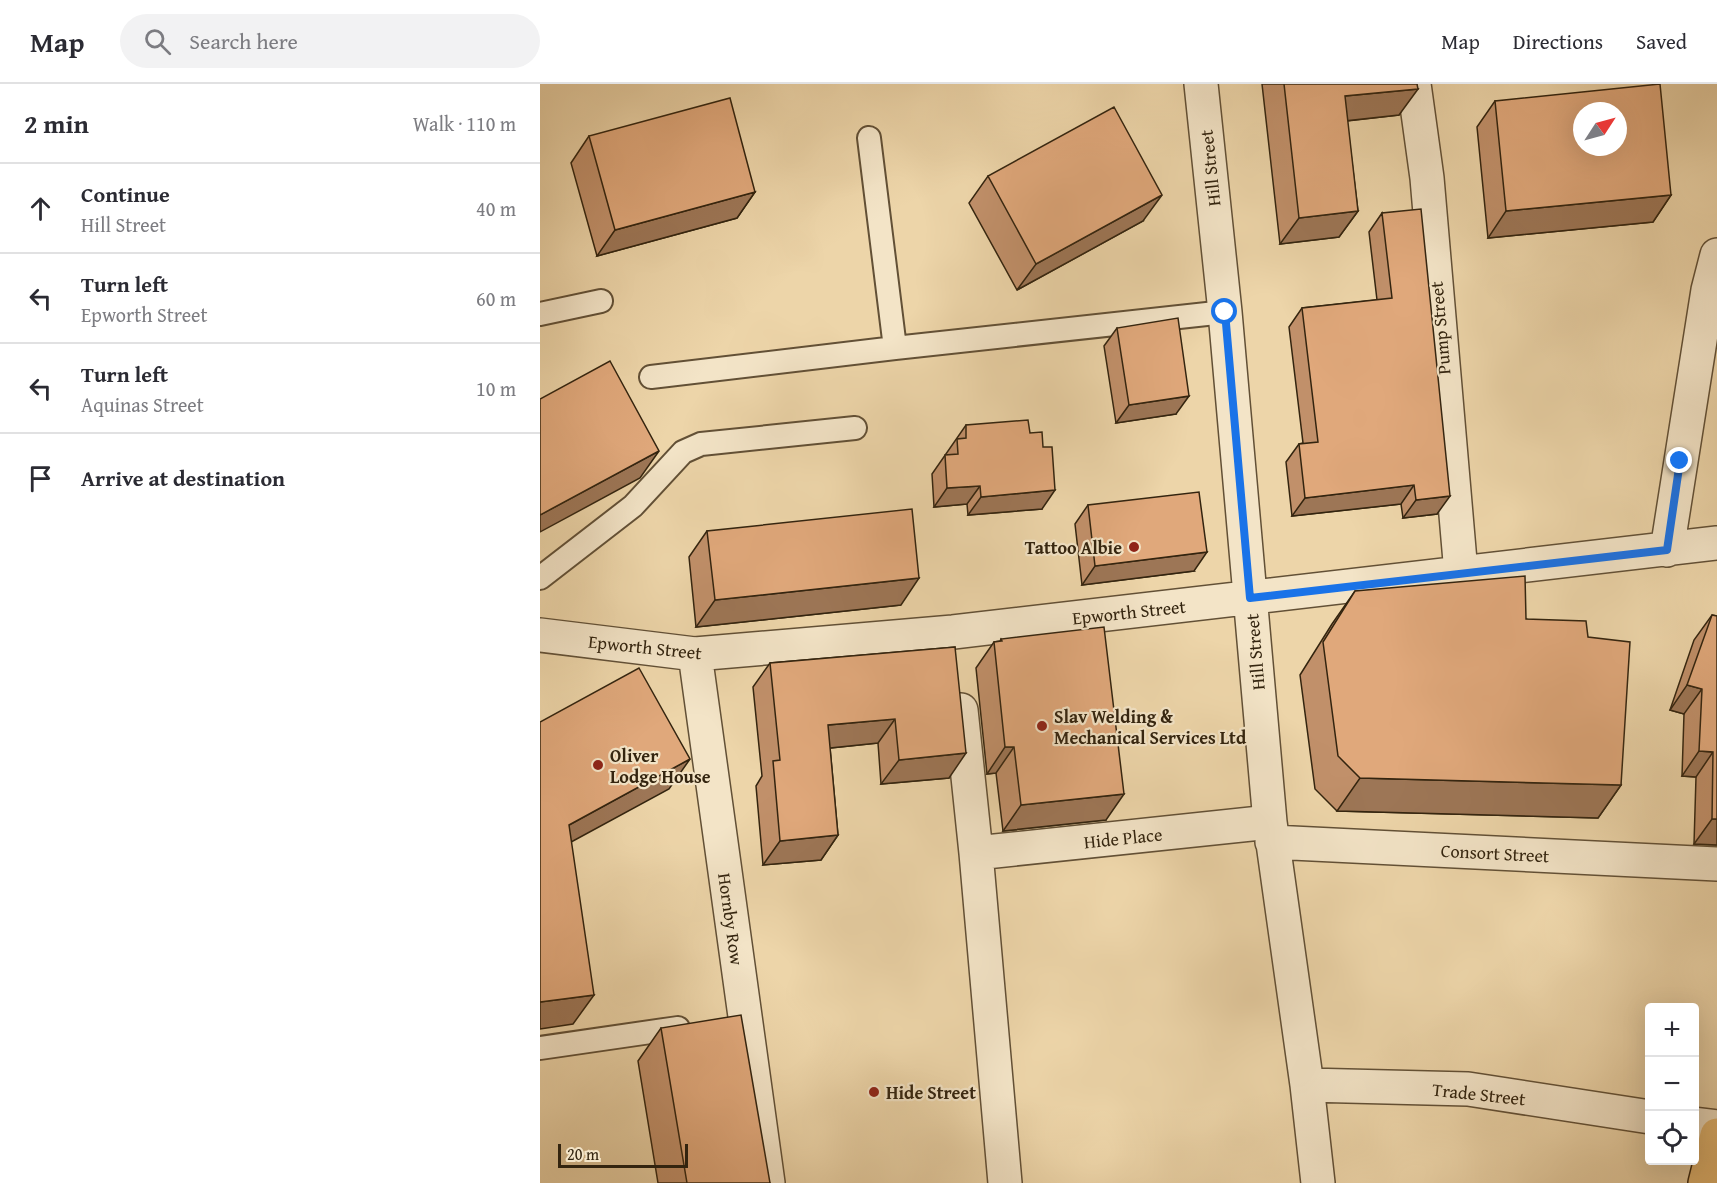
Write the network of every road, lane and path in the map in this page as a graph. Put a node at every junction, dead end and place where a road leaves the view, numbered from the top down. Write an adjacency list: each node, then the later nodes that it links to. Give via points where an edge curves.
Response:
1 (1201, 84): 6 (street, Hill Street)
2 (1414, 84): 13 (street, Pump Street, via 1427,178)
3 (869, 138): 8 (lane)
4 (1717, 255): 12 (street)
5 (601, 301): 7 (lane)
6 (1225, 312): 8 (lane); 15 (street, Hill Street)
7 (540, 314)
8 (895, 348): 9 (lane)
9 (651, 378)
10 (855, 428): 14 (lane, via 702,444 683,452 633,506)
11 (1717, 543): 12 (street, Epworth Street)
12 (1667, 550): 13 (street, Epworth Street)
13 (1461, 573): 15 (street, Epworth Street)
14 (540, 578)
15 (1250, 598): 16 (street, Epworth Street); 19 (street, Hill Street)
16 (953, 632): 18 (street, Epworth Street); 20 (street)
17 (540, 635): 18 (street, Epworth Street)
18 (694, 654): 29 (street, Hornby Row)
19 (1271, 832): 20 (street, Hide Place); 21 (street, Consort Street); 24 (street, Hill Street)
20 (976, 853): 30 (street)
21 (1717, 864)
22 (678, 1028): 23 (lane)
23 (540, 1048)
24 (1307, 1085): 25 (street, Trade Street, via 1468,1089); 31 (street, Hill Street)
25 (1645, 1116)
26 (1699, 1125): 27 (street)
27 (1717, 1127)
28 (1717, 1135): 32 (main road)
29 (768, 1183)
30 (1005, 1183)
31 (1318, 1183)
32 (1705, 1183)

